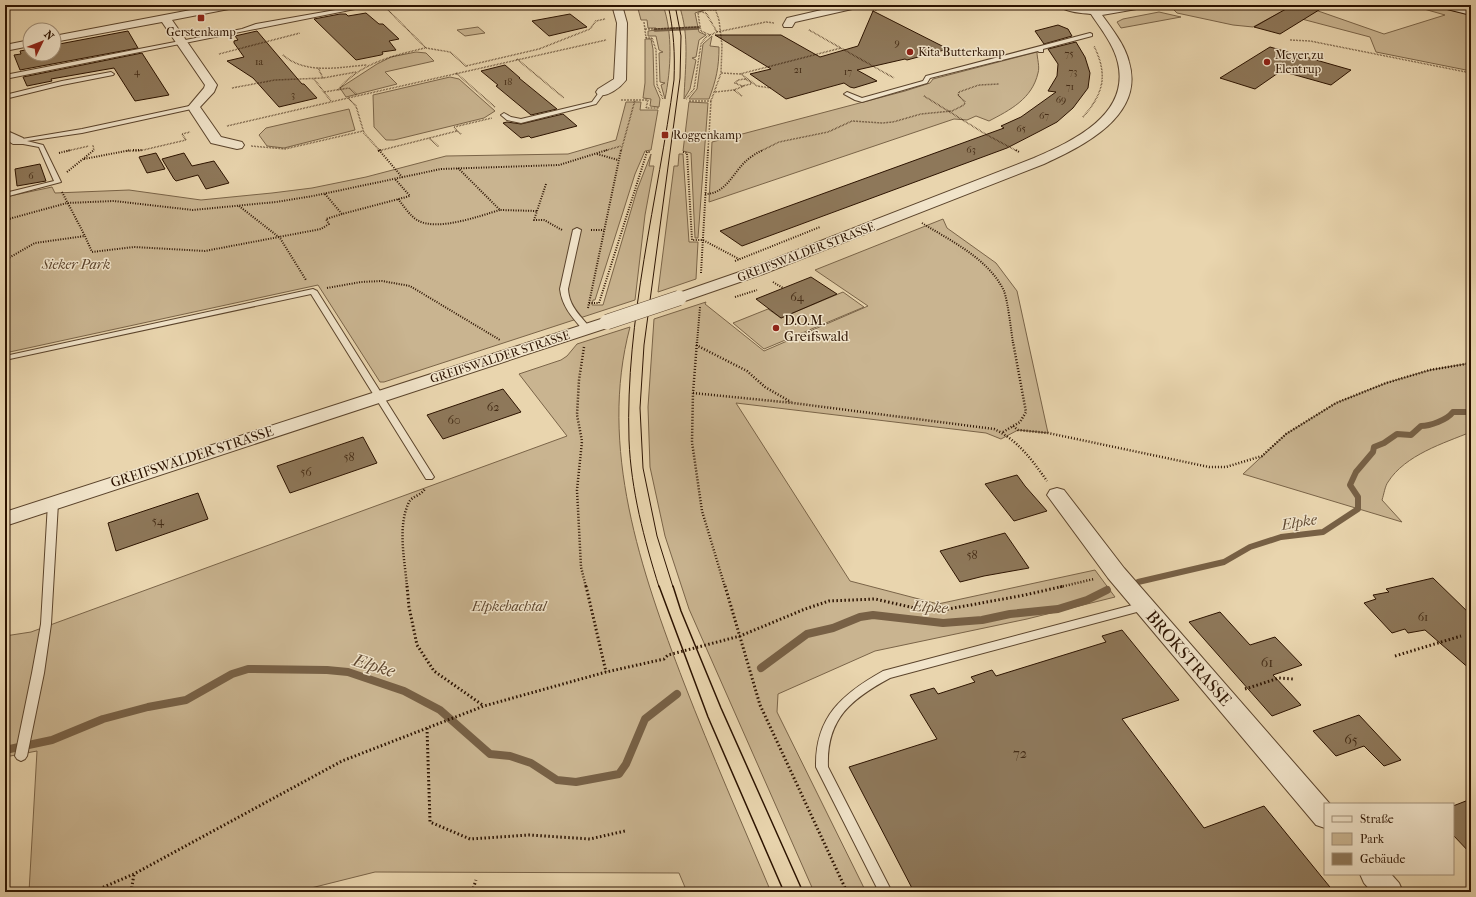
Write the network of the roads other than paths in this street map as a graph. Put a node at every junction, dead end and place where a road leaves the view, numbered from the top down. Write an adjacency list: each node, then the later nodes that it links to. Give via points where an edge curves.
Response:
1 (234, 5): 10 (street)
2 (372, 5): 14 (lane)
3 (617, 5): 19 (street, via 622,23 620,80)
4 (857, 5): 11 (street, via 792,20)
5 (1063, 5): 9 (street)
6 (1144, 5): 9 (street)
7 (1447, 5): 8 (street)
8 (1471, 11)
9 (1096, 12): 29 (street, GREIFSWALDER STRASSE, bridge, via 1123,62 1124,92 1120,102 1100,128 1083,140 1045,159 757,271)
10 (165, 18): 13 (street); 14 (street)
11 (788, 25)
12 (1090, 36): 20 (lane, via 928,77 920,84 862,100)
13 (62, 37)
14 (181, 42): 18 (lane); 22 (street, via 211,85)
15 (22, 45): 16 (street)
16 (5, 48)
17 (111, 74): 21 (lane)
18 (5, 77)
19 (602, 92): 23 (lane, via 594,103 521,121 509,119)
20 (847, 94)
21 (5, 97)
22 (194, 107): 25 (lane, via 82,131); 26 (street, via 216,140)
23 (504, 114)
24 (5, 134): 25 (street)
25 (18, 141): 27 (lane, via 41,146 57,181)
26 (237, 145)
27 (5, 195)
28 (577, 230): 29 (lane, via 564,298)
29 (587, 329): 31 (street, GREIFSWALDER STRASSE)
30 (5, 358): 31 (lane, via 313,291)
31 (379, 396): 32 (lane); 34 (street, GREIFSWALDER STRASSE)
32 (429, 477)
33 (1057, 495): 36 (street, BROKSTRASSE)
34 (53, 503): 35 (street, GREIFSWALDER STRASSE); 37 (lane, via 46,624)
35 (5, 519)
36 (1144, 606): 38 (street, BROKSTRASSE); 40 (lane, via 888,674 862,689 838,711 830,722 822,743 822,767)
37 (21, 756)
38 (1324, 816)
39 (1375, 875): 41 (street)
40 (886, 892)
41 (1389, 892)

